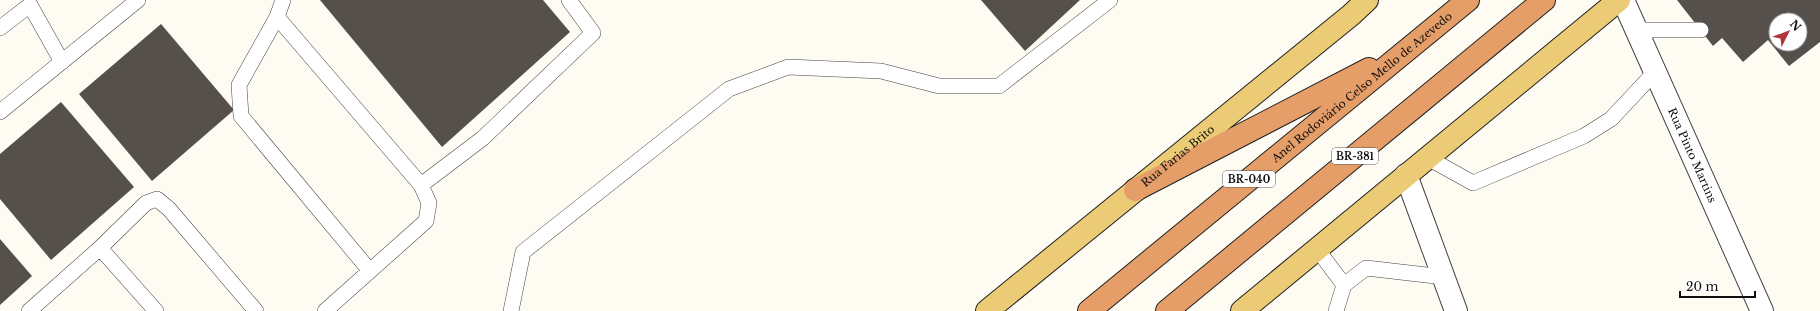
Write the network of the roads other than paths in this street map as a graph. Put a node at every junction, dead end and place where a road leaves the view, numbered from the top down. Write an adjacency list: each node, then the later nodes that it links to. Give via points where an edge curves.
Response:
1 (138, 0): 15 (lane)
2 (283, 0): 10 (lane)
3 (569, 0): 20 (lane, via 593,34 483,138)
4 (1110, 0): 31 (lane, via 999,86 939,86 881,71 788,67 729,89 523,252)
5 (1368, 0): 21 (main road, Rua Farias Brito)
6 (1468, 0): 14 (highway, Anel Rodoviário Celso Mello de Azevedo / BR-040)
7 (1544, 0): 34 (highway, BR-381)
8 (1619, 0): 18 (main road)
9 (1623, 0): 12 (street, Rua Pinto Martins)
10 (277, 17): 20 (lane); 24 (lane, via 239,85 241,116)
11 (0, 28): 15 (lane, via 30,5)
12 (1638, 30): 13 (lane); 16 (street, Rua Pinto Martins)
13 (1700, 30)
14 (1409, 48): 21 (highway); 33 (highway, Anel Rodoviário Celso Mello de Azevedo / BR-040)
15 (62, 62): 17 (lane)
16 (1656, 71): 18 (lane, via 1610,119 1584,136 1473,183); 38 (street, Rua Pinto Martins)
17 (0, 112)
18 (1428, 158): 19 (main road)
19 (1406, 175): 23 (main road); 25 (street)
20 (421, 185): 24 (lane, via 429,203 426,221)
21 (1135, 190): 32 (main road, Rua Farias Brito)
22 (100, 248): 27 (lane); 28 (lane); 29 (lane, via 146,203 157,199 169,209)
23 (1316, 249): 26 (lane); 35 (main road)
24 (370, 271): 30 (lane)
25 (1444, 277): 26 (lane, via 1366,268); 37 (street)
26 (1344, 286): 36 (lane)
27 (29, 311)
28 (156, 311)
29 (256, 311)
30 (325, 311)
31 (512, 311)
32 (987, 311)
33 (1089, 311)
34 (1167, 311)
35 (1242, 311)
36 (1336, 311)
37 (1456, 311)
38 (1762, 311)

